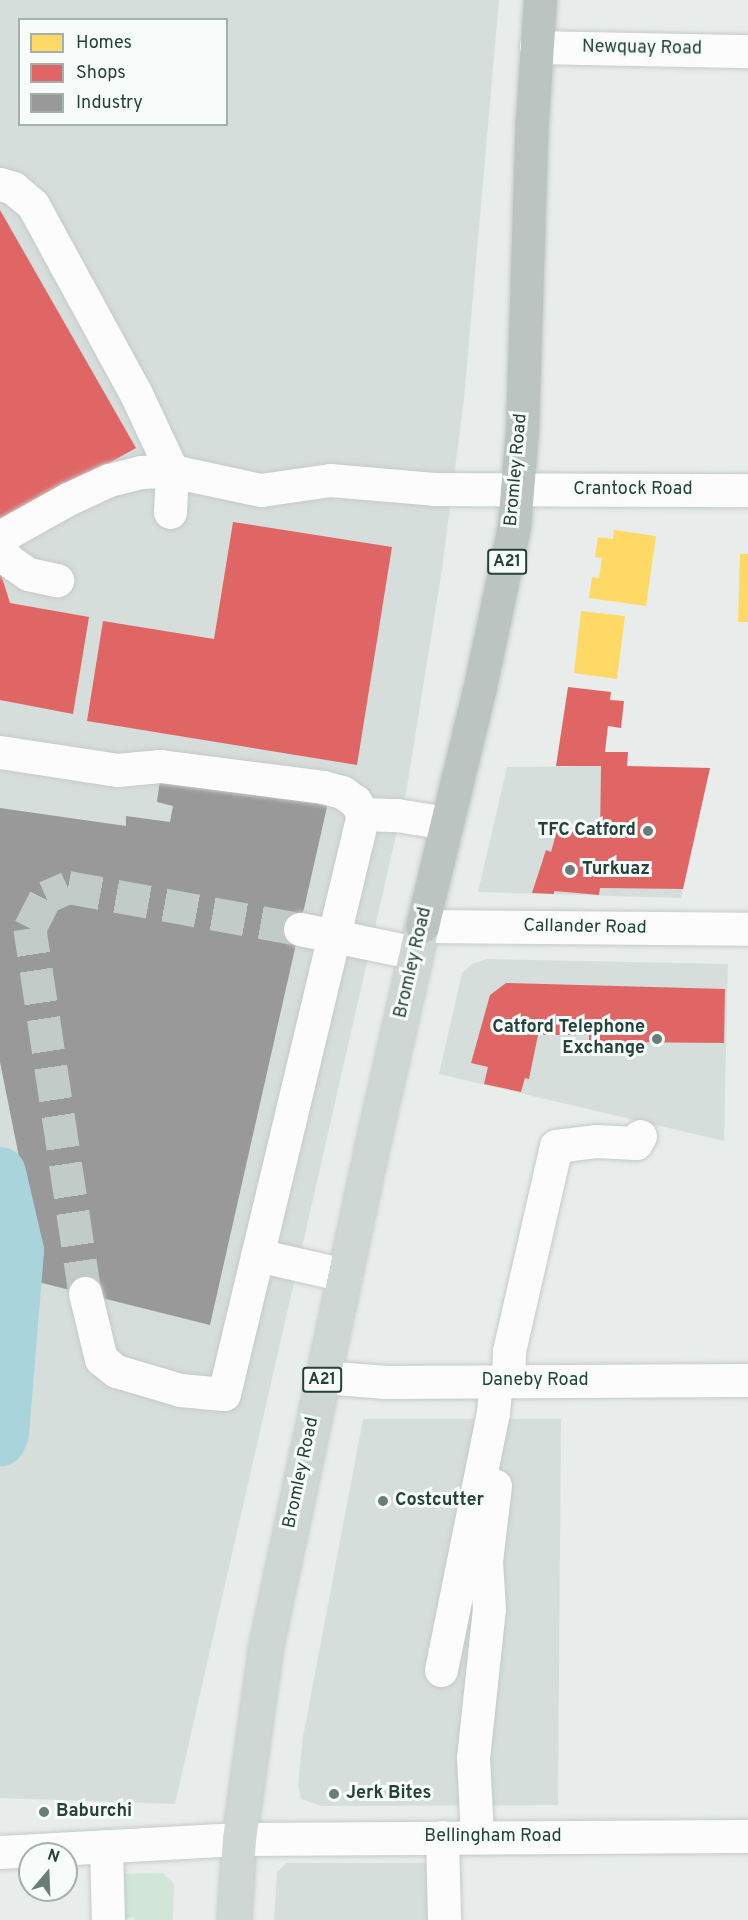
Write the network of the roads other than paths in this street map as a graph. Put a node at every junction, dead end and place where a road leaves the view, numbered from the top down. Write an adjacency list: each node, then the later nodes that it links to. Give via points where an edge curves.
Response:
1 (540, 0): 2 (highway, Bromley Road / A21)
2 (536, 47): 3 (street, Newquay Road); 6 (highway, Bromley Road / A21)
3 (748, 51)
4 (0, 184): 5 (street, via 13,188 33,206 136,394)
5 (172, 471): 6 (street, Crantock Road, via 261,490 330,480 434,489); 8 (street); 9 (street, Crantock Road, via 140,472 109,480 26,520)
6 (518, 489): 7 (street, Crantock Road); 14 (highway, Bromley Road / A21, via 507,563)
7 (748, 490)
8 (170, 512)
9 (0, 537)
10 (0, 548): 11 (street, via 8,560 28,573)
11 (57, 580)
12 (0, 752): 13 (street, via 117,770 160,766 323,787 342,792 355,801)
13 (363, 814): 14 (street, via 397,815); 17 (street)
14 (446, 824): 18 (highway, Bromley Road / A21)
15 (300, 929): 17 (street, Callander Road)
16 (748, 929): 18 (street, Callander Road)
17 (333, 935): 18 (street, Callander Road); 20 (street)
18 (419, 939): 21 (main road, Bromley Road / A21)
19 (640, 1136): 25 (street, via 636,1143 595,1141 556,1146)
20 (257, 1255): 21 (street); 22 (street, via 224,1394 180,1390 116,1371 100,1359)
21 (345, 1275): 23 (main road, Bromley Road / A21)
22 (85, 1293)
23 (322, 1377): 25 (street, Daneby Road, via 386,1382); 31 (main road, Bromley Road / A21, via 266,1645)
24 (748, 1380): 25 (street, Daneby Road)
25 (502, 1381): 27 (street)
26 (495, 1486): 28 (street, via 486,1562 489,1609 473,1758)
27 (441, 1670)
28 (477, 1836): 29 (street, Bellingham Road); 30 (street, Bellingham Road)
29 (748, 1836)
30 (442, 1837): 31 (street, Bellingham Road); 36 (street)
31 (239, 1839): 32 (street, Bellingham Road); 35 (main road, Bromley Road / A21)
32 (106, 1846): 33 (street, Bellingham Road); 34 (street)
33 (0, 1852)
34 (108, 1920)
35 (234, 1920)
36 (444, 1920)

